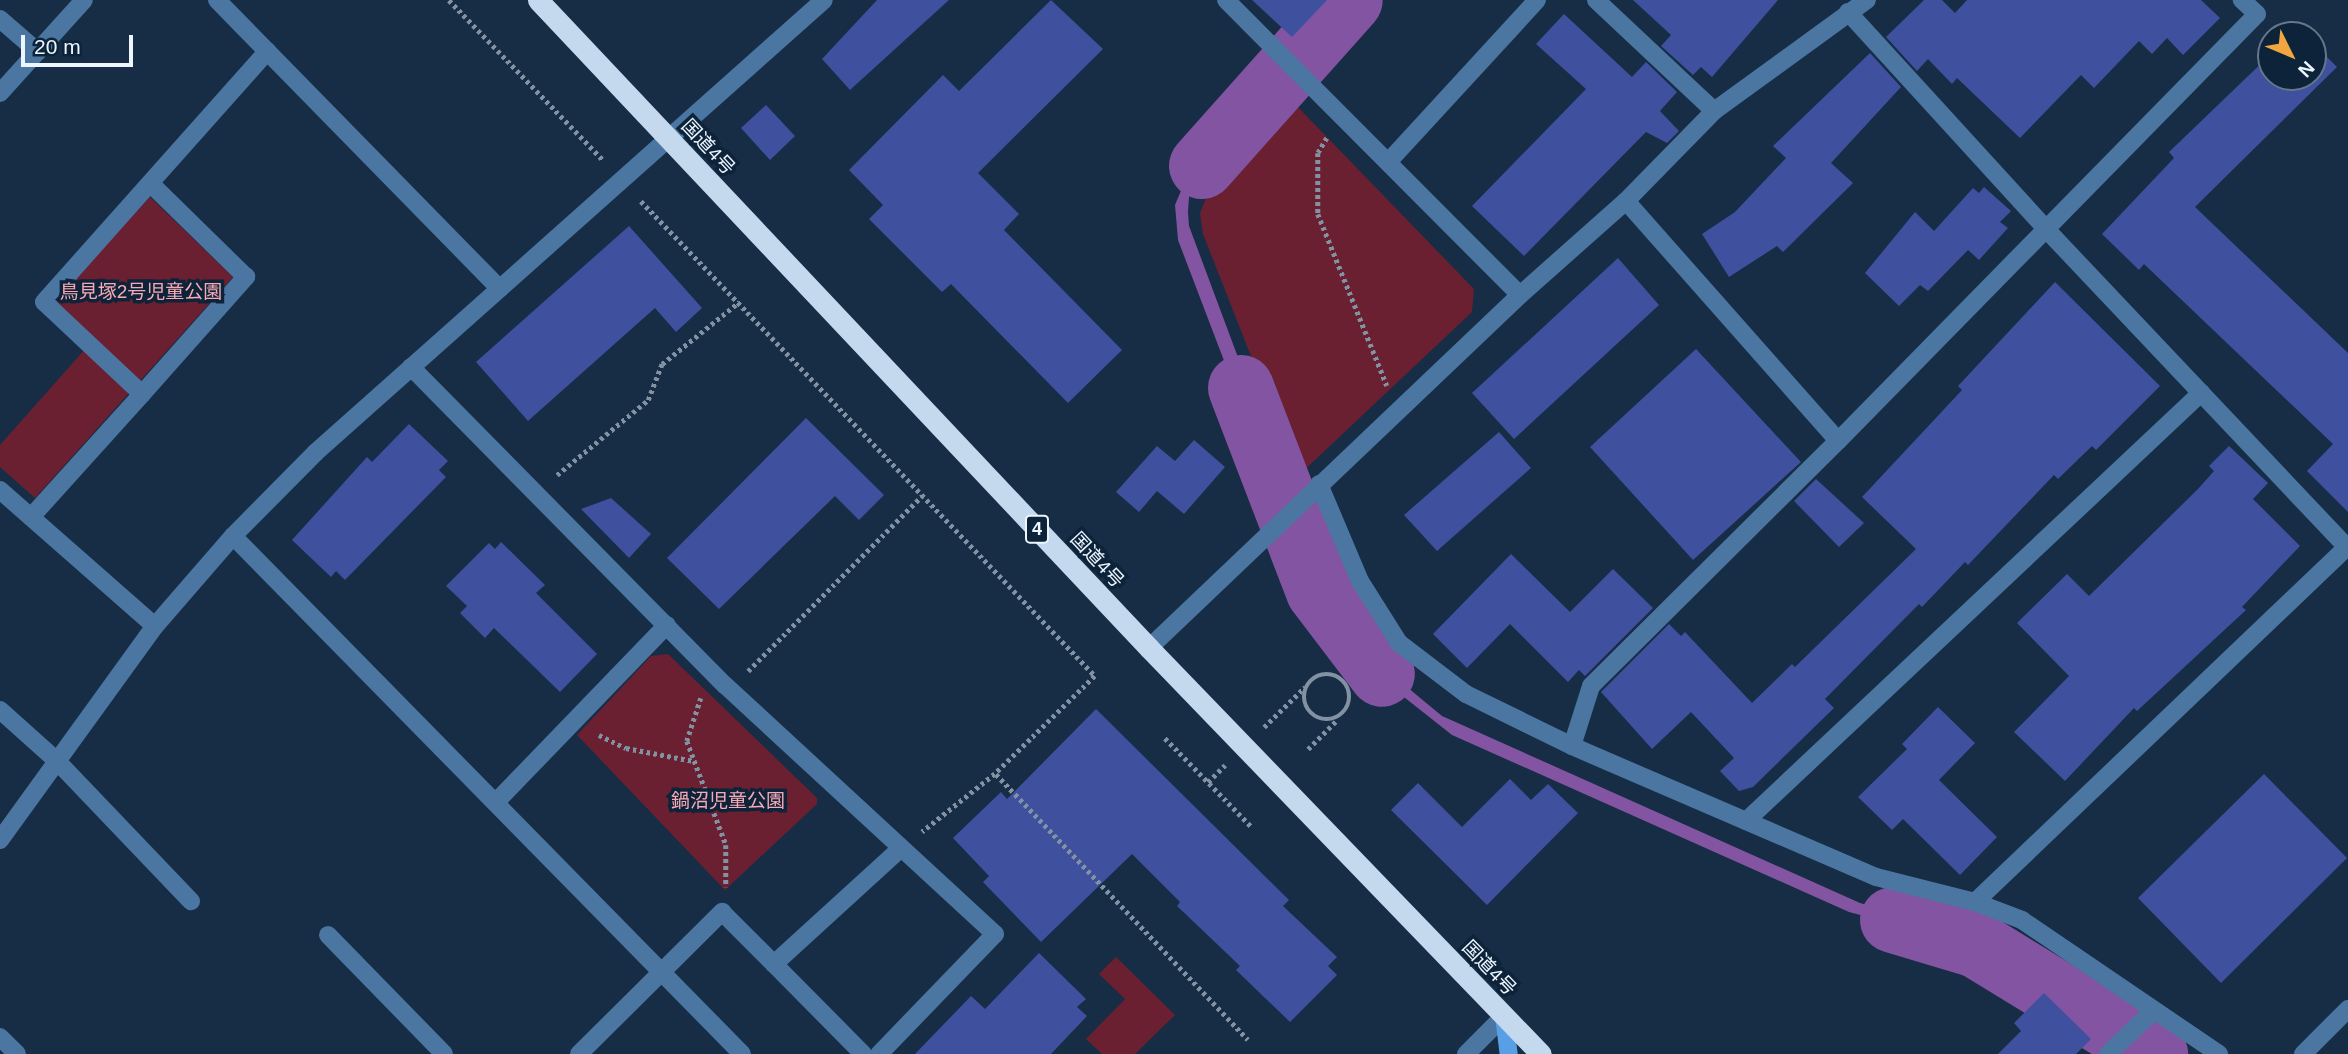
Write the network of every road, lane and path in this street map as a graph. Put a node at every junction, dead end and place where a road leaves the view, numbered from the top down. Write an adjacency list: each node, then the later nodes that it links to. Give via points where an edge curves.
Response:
1 (84, 0): 14 (street)
2 (217, 0): 13 (street)
3 (449, 0): 20 (path)
4 (538, 0): 18 (highway, 国道4号 / 4)
5 (824, 0): 18 (street)
6 (1226, 0): 17 (street)
7 (1537, 0): 19 (street)
8 (1596, 0): 16 (street)
9 (1867, 0): 11 (street)
10 (2242, 0): 23 (street, via 2257,14)
11 (1849, 12): 16 (street); 23 (street)
12 (0, 19): 14 (street)
13 (268, 51): 21 (street); 24 (street)
14 (37, 52): 15 (street)
15 (0, 93)
16 (1714, 111): 22 (street)
17 (1346, 117): 19 (street); 30 (path, via 1318,153 1318,214 1377,368 1387,387)
18 (670, 140): 20 (street); 41 (highway, 国道4号 / 4)
19 (1390, 160): 25 (street)
20 (623, 181): 24 (street); 26 (path)
21 (150, 183): 29 (street, via 246,277); 29 (street, via 44,302)
22 (1626, 201): 25 (street); 31 (street)
23 (2045, 228): 28 (street); 31 (street)
24 (500, 289): 27 (street)
25 (1520, 295): 30 (street)
26 (739, 302): 34 (path, via 663,364 648,400); 35 (path)
27 (411, 367): 34 (street); 37 (street)
28 (2201, 393): 38 (street); 55 (street)
29 (142, 394): 36 (street)
30 (1405, 403): 32 (street)
31 (1838, 441): 49 (street, via 1591,685)
32 (1320, 484): 41 (street); 49 (street, via 1360,581 1399,643 1466,694)
33 (0, 490): 36 (street)
34 (537, 493): 39 (street)
35 (922, 496): 42 (path, via 741,678); 53 (path, via 1095,677)
36 (31, 517): 40 (street)
37 (233, 536): 40 (street); 54 (street)
38 (2348, 547): 60 (street)
39 (667, 625): 42 (street); 47 (street)
40 (155, 626): 51 (street)
41 (1149, 648): 67 (highway, 国道4号 / 4)
42 (722, 681): 52 (path, via 703,690 687,741); 58 (street)
43 (1306, 686): 44 (path); 46 (path, via 1304,701 1310,714 1331,720); 46 (path, via 1325,673 1341,678 1350,691)
44 (1286, 705)
45 (0, 710): 51 (street)
46 (1343, 714): 50 (path)
47 (570, 726): 52 (path, via 626,748); 54 (street)
48 (1165, 738): 56 (path)
49 (1572, 746): 55 (street)
50 (1308, 749)
51 (57, 761): 57 (street); 59 (street)
52 (695, 761): 61 (path, via 726,845)
53 (995, 774): 58 (path); 69 (path)
54 (496, 802): 64 (street)
55 (1745, 821): 60 (street, via 1876,877)
56 (1251, 826)
57 (0, 840)
58 (899, 850): 63 (street); 75 (street, via 995,934)
59 (191, 901)
60 (1975, 902): 66 (street, via 2022,920)
61 (722, 912): 63 (street); 64 (street)
62 (328, 935): 71 (street)
63 (774, 964): 74 (street)
64 (663, 970): 72 (street); 73 (street)
65 (2348, 1009): 81 (street)
66 (2153, 1011): 79 (street); 80 (street)
67 (1504, 1016): 76 (street); 77 (street); 78 (highway, 国道4号 / 4)
68 (0, 1037): 70 (street)
69 (1248, 1040)
70 (17, 1054)
71 (444, 1054)
72 (580, 1054)
73 (742, 1054)
74 (863, 1054)
75 (879, 1054)
76 (1466, 1054)
77 (1509, 1054)
78 (1541, 1054)
79 (2108, 1054)
80 (2219, 1054)
81 (2303, 1054)

